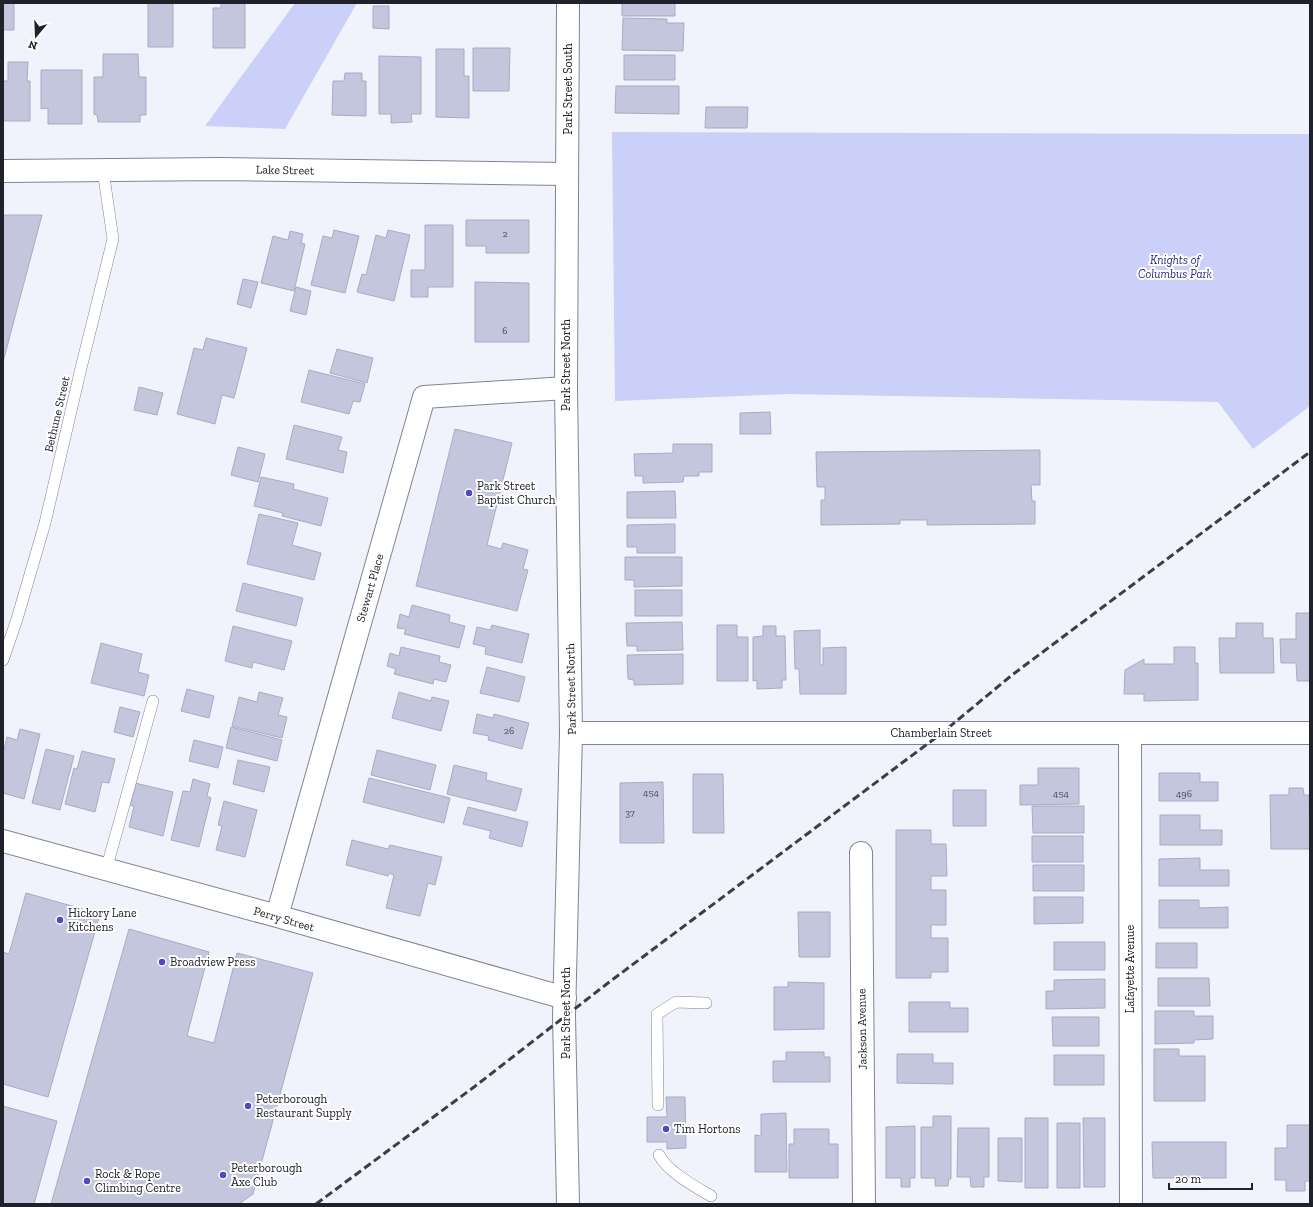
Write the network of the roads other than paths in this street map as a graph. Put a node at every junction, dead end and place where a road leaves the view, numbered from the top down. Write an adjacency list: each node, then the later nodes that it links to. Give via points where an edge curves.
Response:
1 (568, 3): 4 (street, Park Street South)
2 (102, 170): 3 (street, Lake Street); 4 (street, Lake Street, via 221,169); 6 (lane, Bethune Street, via 113,239 45,523)
3 (3, 171)
4 (567, 174): 5 (street, Park Street North)
5 (566, 388): 8 (street, Park Street North); 14 (street, Stewart Place, via 424,397)
6 (3, 660)
7 (153, 701): 13 (lane)
8 (571, 733): 9 (street, Chamberlain Street); 15 (street, Park Street North)
9 (1130, 733): 10 (street, Chamberlain Street); 22 (street, Lafayette Avenue)
10 (1310, 733)
11 (3, 842): 13 (street, Perry Street)
12 (860, 853): 21 (street, Jackson Avenue)
13 (106, 870): 14 (street, Perry Street)
14 (277, 916): 15 (street, Perry Street)
15 (565, 998): 20 (street, Park Street North)
16 (706, 1003): 17 (lane, via 676,1002 657,1014)
17 (658, 1106)
18 (659, 1155): 19 (lane, via 663,1163)
19 (711, 1196)
20 (568, 1204)
21 (864, 1204)
22 (1131, 1204)

